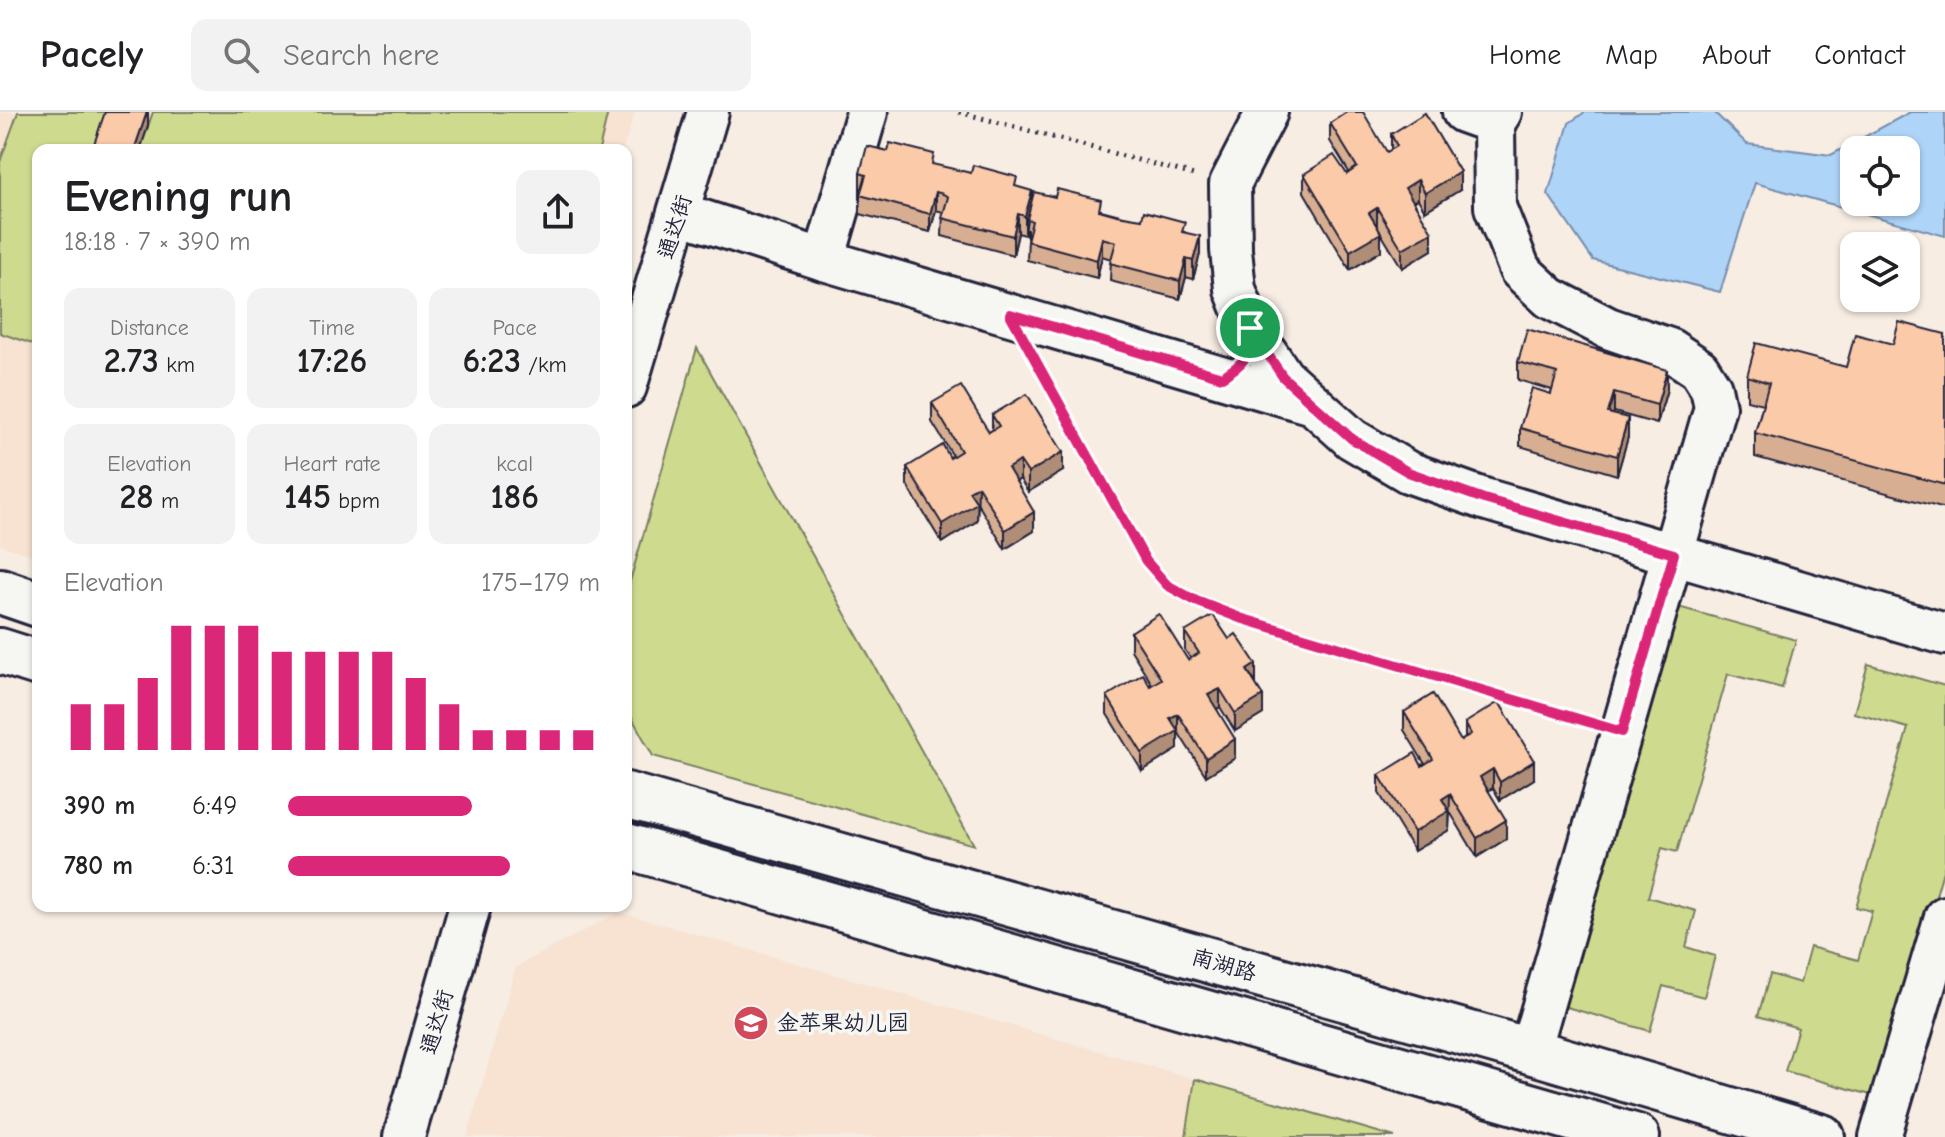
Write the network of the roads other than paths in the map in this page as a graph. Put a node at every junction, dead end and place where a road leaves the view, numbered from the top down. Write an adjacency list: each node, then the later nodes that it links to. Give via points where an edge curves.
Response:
1 (708, 112): 5 (street, 通达街)
2 (867, 112): 6 (street)
3 (1267, 112): 7 (street, via 1230,184 1235,289)
4 (1486, 116): 11 (street, via 1495,207 1520,270 1550,298 1608,328 1669,349 1699,369 1711,388 1715,407)
5 (679, 213): 6 (street); 8 (street, 通达街)
6 (824, 260): 9 (street)
7 (1250, 328): 9 (street, via 1249,352 1242,364); 10 (street, via 1283,377)
8 (632, 367)
9 (1222, 377): 10 (street)
10 (1313, 404): 11 (street, via 1352,439 1408,472)
11 (1674, 554): 14 (street); 21 (street)
12 (0, 591): 13 (main road)
13 (32, 602)
14 (1945, 634)
15 (0, 651): 16 (main road)
16 (32, 661)
17 (632, 797): 21 (main road, 南湖路)
18 (632, 848): 23 (main road)
19 (468, 912): 22 (street, 通达街)
20 (1945, 917): 25 (street)
21 (1530, 1051): 24 (main road, 南湖路)
22 (404, 1137)
23 (1637, 1137)
24 (1822, 1137)
25 (1880, 1137)

